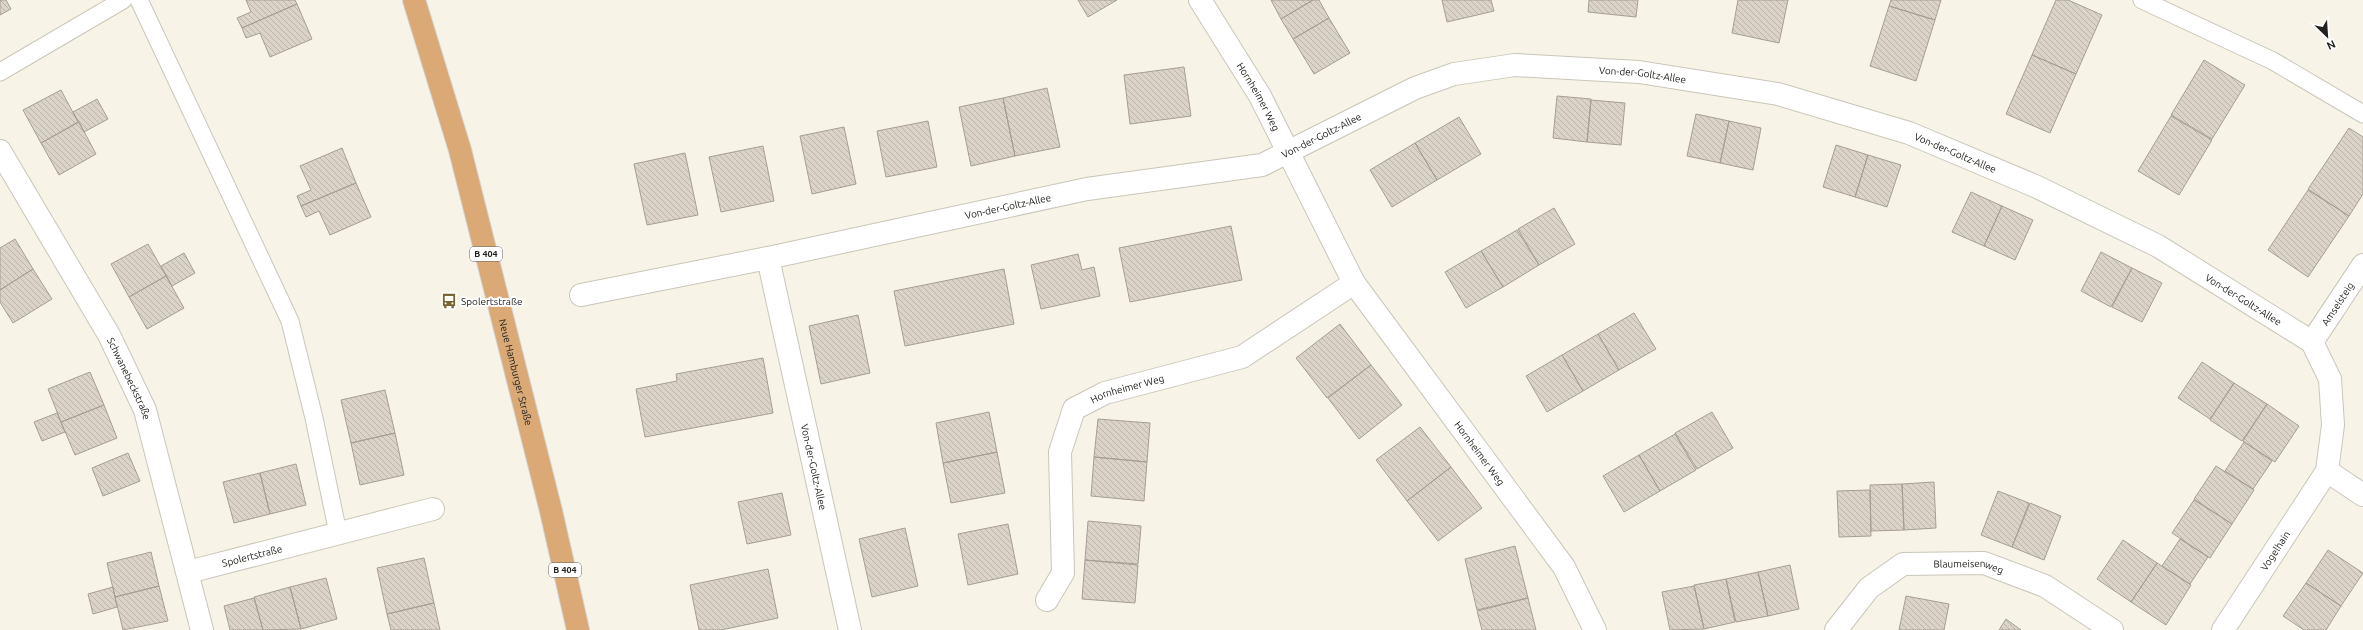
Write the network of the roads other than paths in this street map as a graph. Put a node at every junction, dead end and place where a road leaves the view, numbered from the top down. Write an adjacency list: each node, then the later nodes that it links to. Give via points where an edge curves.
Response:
1 (123, 0): 6 (lane)
2 (140, 0): 18 (lane, via 290,321)
3 (414, 0): 22 (main road, Neue Hamburger Straße / B 404, via 460,150 552,511)
4 (1200, 0): 9 (street, Hornheimer Weg, via 1260,96)
5 (2142, 0): 7 (lane, via 2273,61)
6 (0, 72)
7 (2363, 114)
8 (0, 151): 19 (street, Schwanebeckstraße, via 128,371 145,410)
9 (1287, 152): 10 (street, Von-der-Goltz-Allee, via 1262,165 1086,189); 12 (street, Hornheimer Weg); 14 (street, Von-der-Goltz-Allee, via 1415,88 1454,74 1515,65 1639,72 1778,94 1909,133 2035,186 2158,246)
10 (768, 258): 13 (street, Von-der-Goltz-Allee); 23 (street, Von-der-Goltz-Allee)
11 (2363, 265): 14 (street, Amselsteig)
12 (1354, 283): 20 (street, Hornheimer Weg, via 1242,357 1105,393 1074,409 1060,452 1063,573); 24 (street, Hornheimer Weg, via 1564,568)
13 (581, 295)
14 (2312, 342): 15 (street, via 2330,379 2333,425)
15 (2326, 471): 16 (street); 27 (street, Vogelhain)
16 (2363, 495)
17 (433, 509): 18 (street, Spolertstraße)
18 (338, 533): 19 (street, Spolertstraße)
19 (188, 572): 21 (street, Schwanebeckstraße)
20 (1047, 600)
21 (202, 630)
22 (578, 630)
23 (850, 630)
24 (1595, 630)
25 (1836, 630): 26 (street, Blaumeisenweg, via 1868,588 1903,564 1984,563 2045,586)
26 (2112, 630)
27 (2223, 630)

